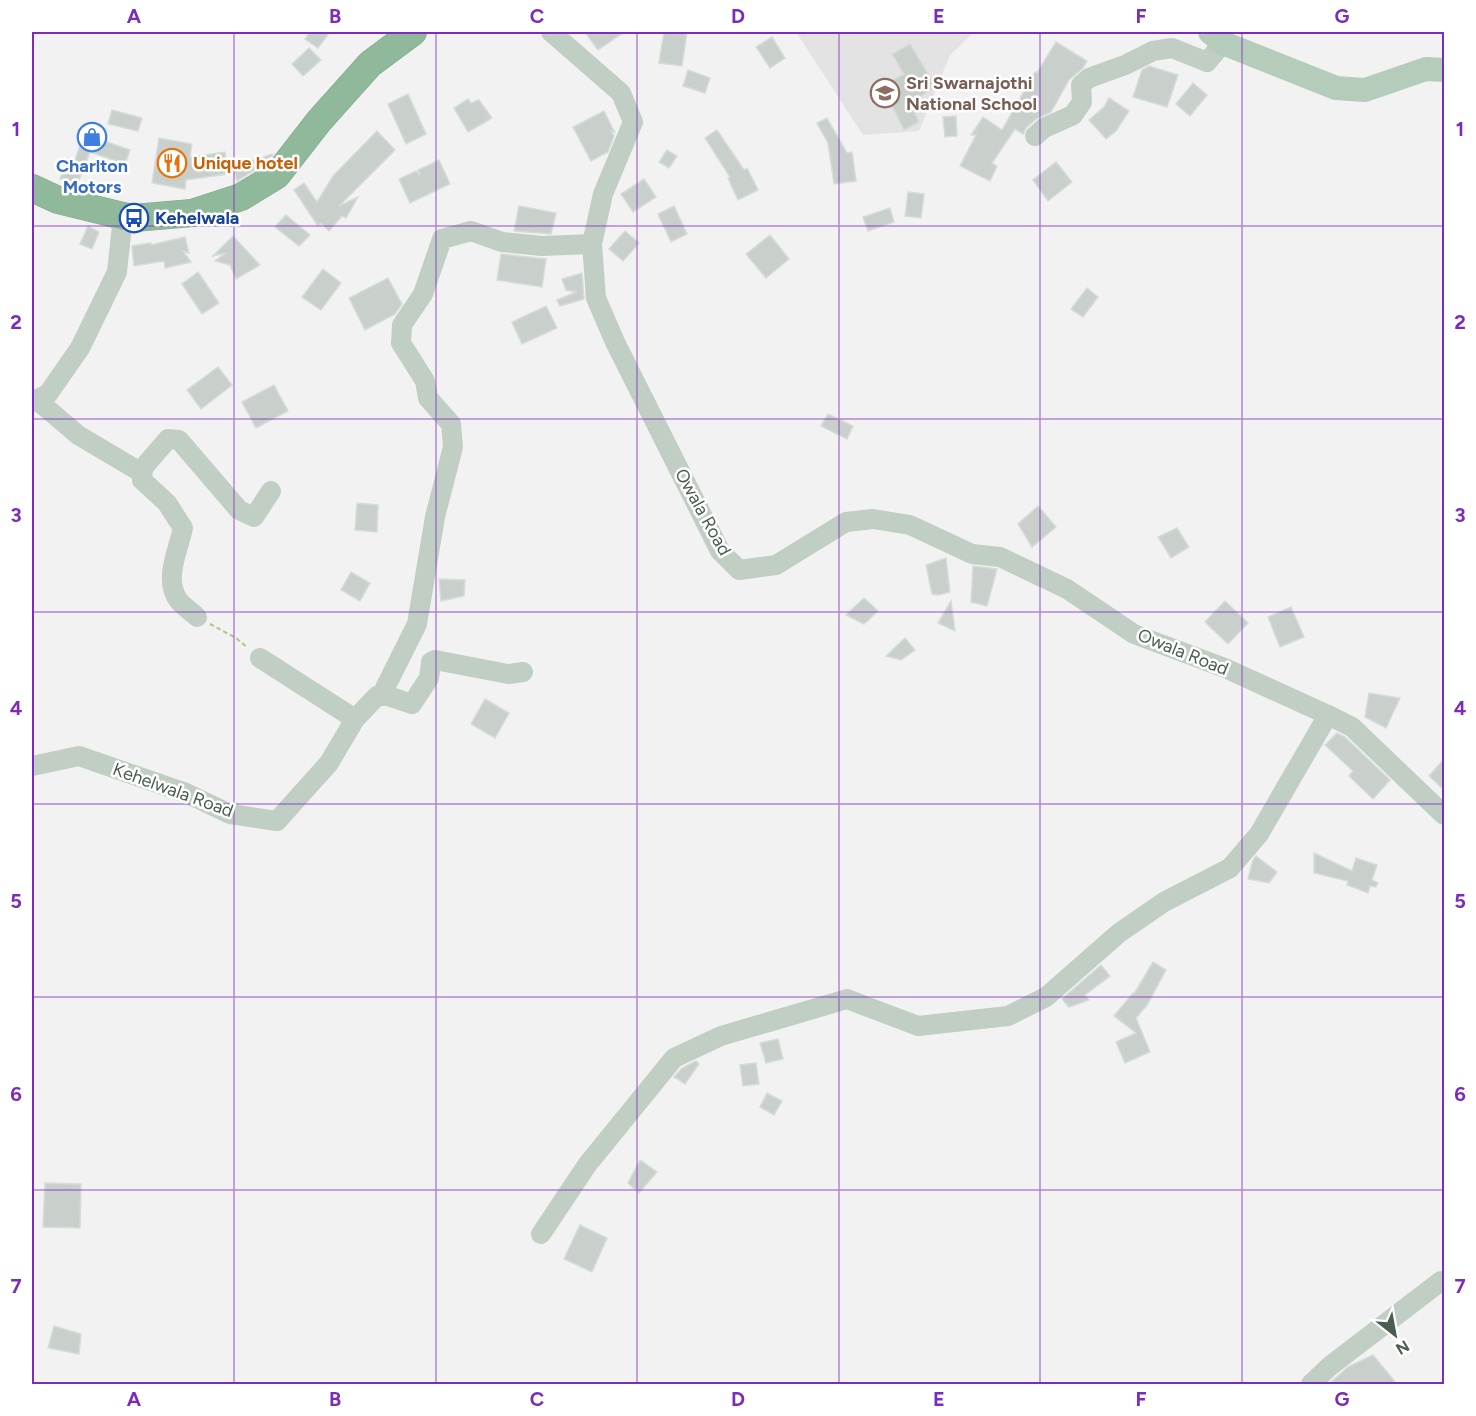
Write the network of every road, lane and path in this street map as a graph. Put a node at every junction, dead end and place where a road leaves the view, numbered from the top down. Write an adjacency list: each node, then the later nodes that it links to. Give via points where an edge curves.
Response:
1 (413, 32): 7 (highway, via 370,64 277,176 241,197 192,213)
2 (551, 32): 8 (street, Owala Road, via 621,93 633,122 603,194)
3 (1217, 37): 4 (main road, via 1336,88 1365,90 1426,69); 5 (street, via 1207,62 1172,48 1153,51 1089,78 1081,85 1082,102 1073,115)
4 (1444, 70)
5 (1035, 136)
6 (32, 188): 7 (highway, via 58,200)
7 (123, 216): 9 (street, via 117,272 80,348 48,394)
8 (592, 244): 15 (street, via 542,246 501,242 471,231 442,239 423,294 402,325 401,343 425,381 428,398 451,424 453,447 435,517 417,624 385,688); 16 (street, Owala Road, via 596,298 615,342 720,551 739,570 776,565 846,522 873,519 910,525 972,554 1000,557 1067,589 1134,634 1225,668)
9 (34, 401): 10 (street, via 78,435 137,470)
10 (143, 468): 11 (street, via 168,439 179,440 239,510 254,517); 12 (street, via 142,480 166,503 183,528 172,587 179,601)
11 (271, 491)
12 (197, 617): 13 (path, via 236,638)
13 (260, 658): 17 (street)
14 (525, 674): 15 (street, via 435,660 431,662 429,678 412,704)
15 (388, 696): 17 (street, Kehelwala Road, via 377,696)
16 (1328, 715): 19 (street, Owala Road, via 1352,727); 20 (street, via 1259,834 1230,868 1164,902 1119,933 1046,997 1008,1016 918,1026 847,999 721,1036 674,1058 587,1165)
17 (355, 719): 18 (street, Kehelwala Road, via 329,763 277,820 230,814 186,793 79,756)
18 (32, 766)
19 (1444, 815)
20 (541, 1234)
21 (1444, 1281): 22 (street)
22 (1311, 1384)

